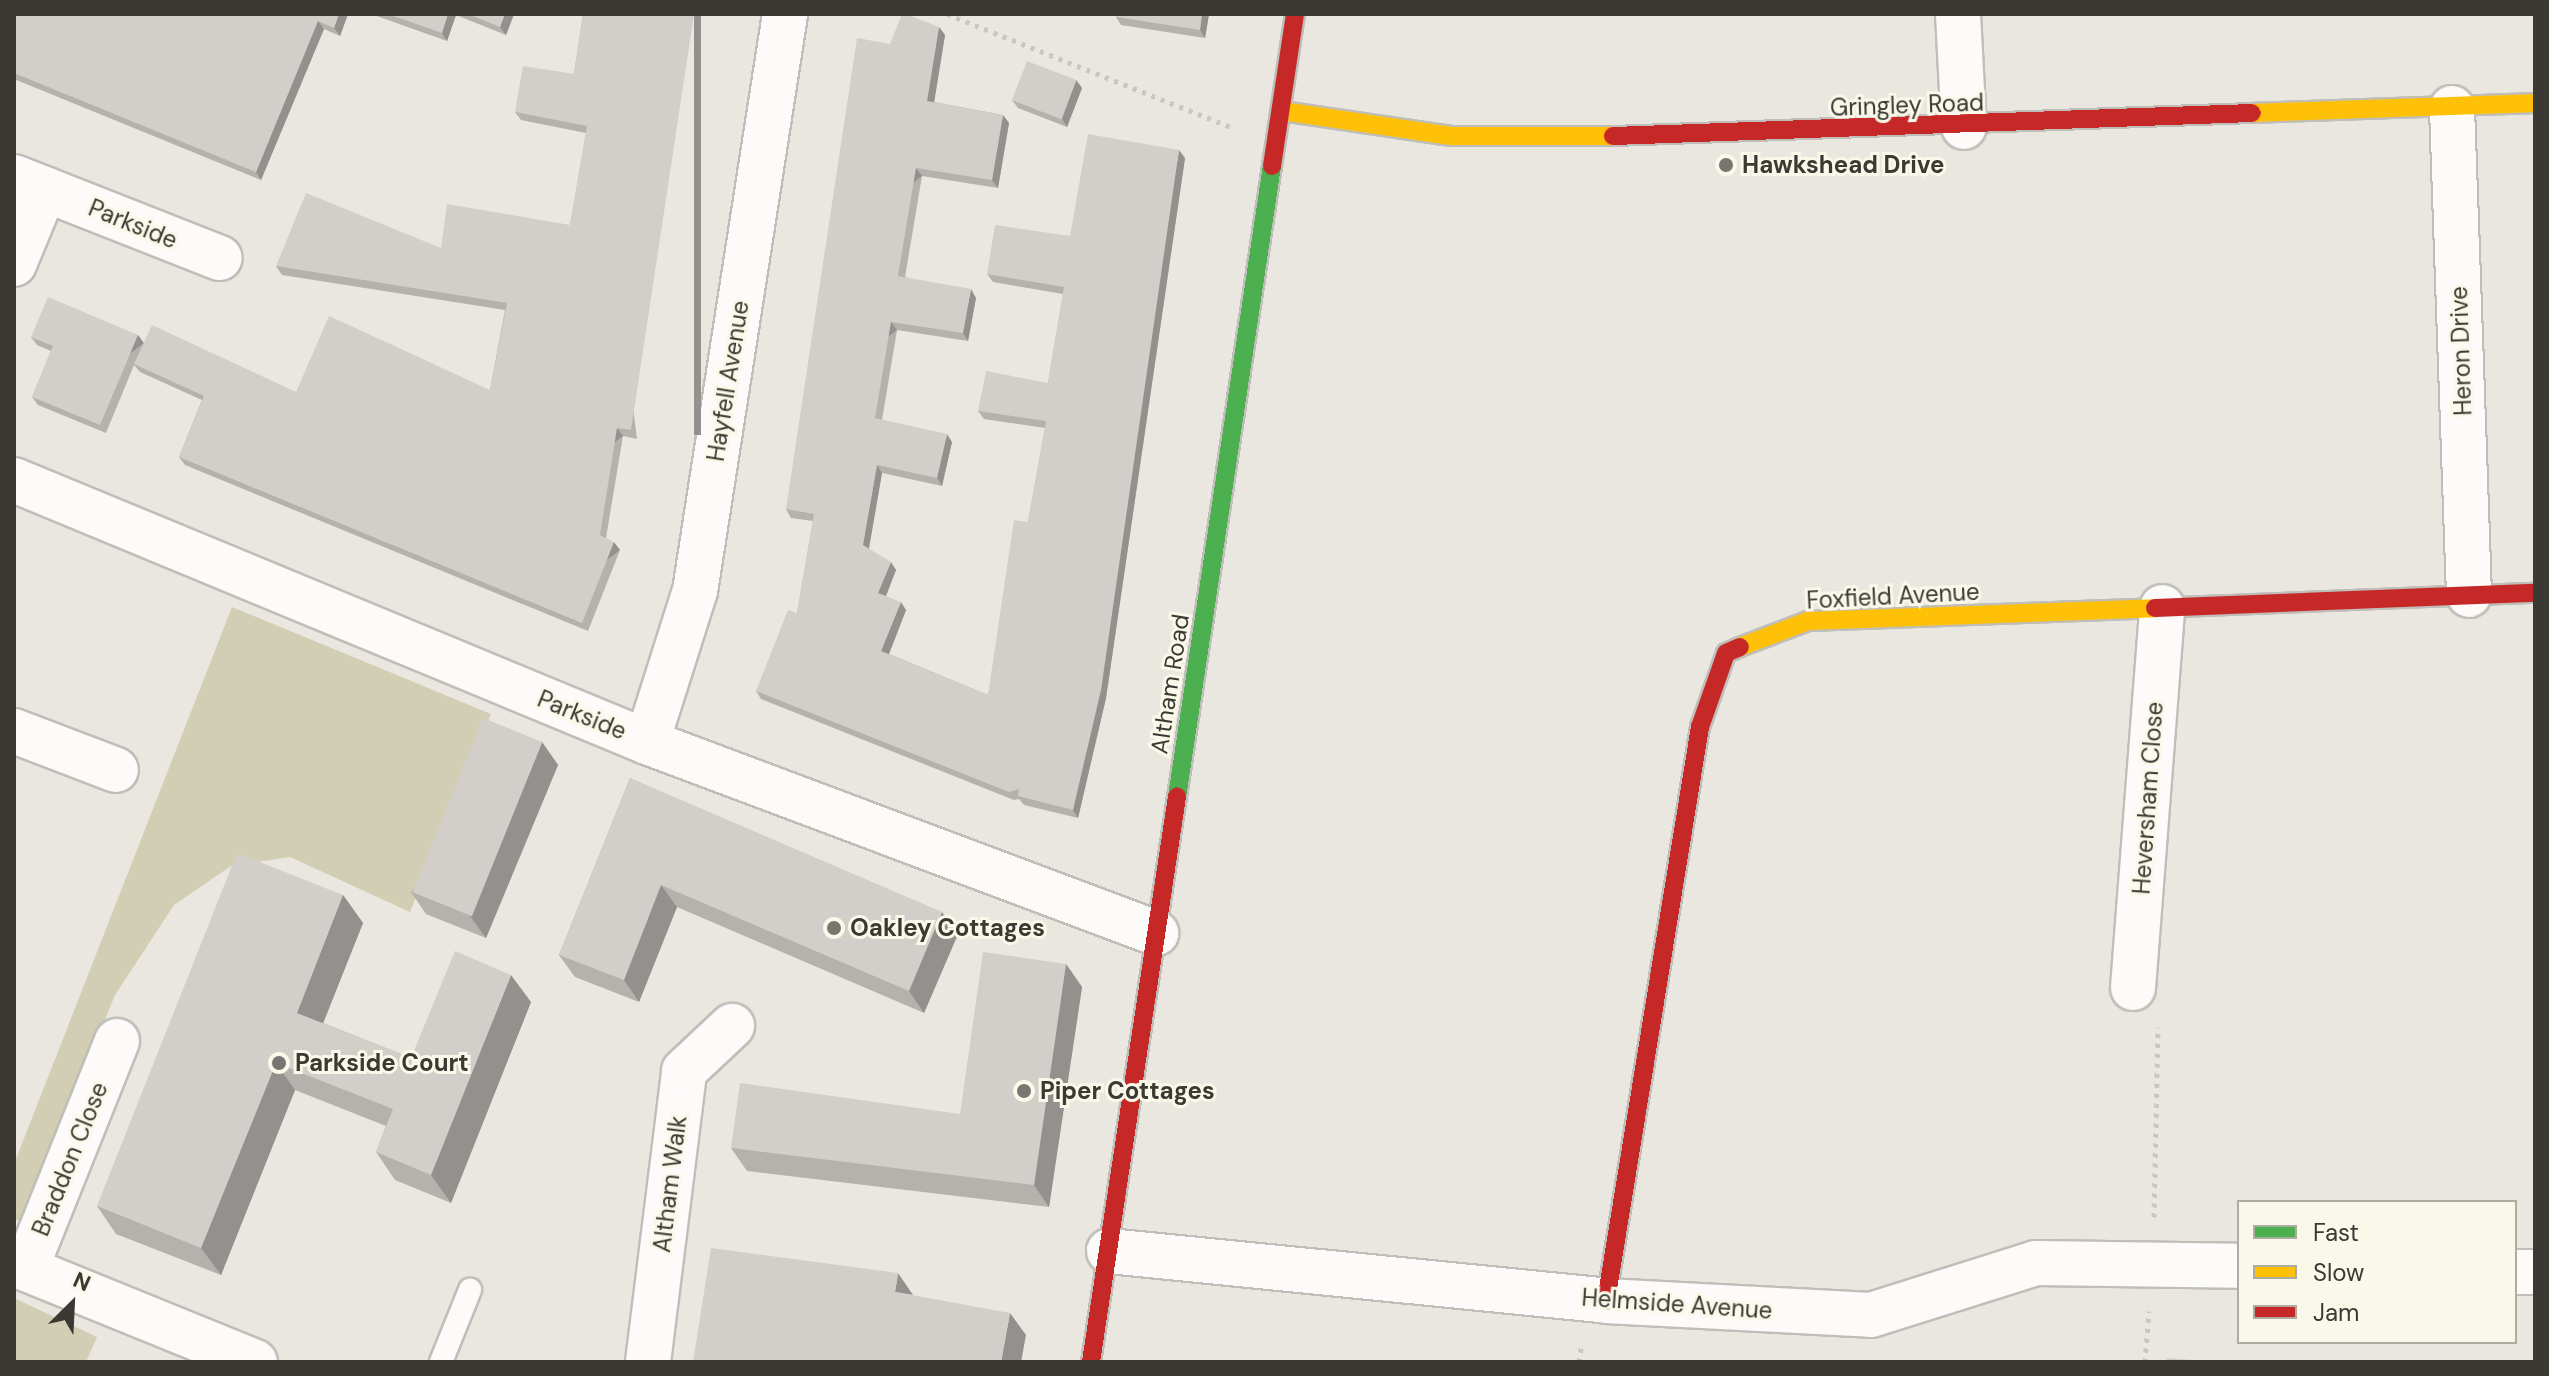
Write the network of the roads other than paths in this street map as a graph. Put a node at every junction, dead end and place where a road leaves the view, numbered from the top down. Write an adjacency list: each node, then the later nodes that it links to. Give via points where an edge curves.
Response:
1 (785, 14): 16 (street, Hayfell Avenue, via 695,591)
2 (1295, 14): 6 (street, Altham Road)
3 (1958, 14): 7 (street)
4 (2535, 103): 5 (street, Gringley Road)
5 (2452, 108): 7 (street, Gringley Road); 13 (street, Heron Drive)
6 (1282, 111): 7 (street, Gringley Road, via 1451,136 1543,139); 18 (street, Altham Road)
7 (1964, 127)
8 (30, 183): 9 (street, Parkside); 10 (street, Parkside)
9 (220, 258)
10 (14, 264)
11 (14, 480): 16 (street, Parkside)
12 (2535, 593): 13 (street, Foxfield Avenue)
13 (2469, 595): 14 (street, Foxfield Avenue)
14 (2162, 607): 19 (street, Heversham Close); 25 (street, Foxfield Avenue, via 1808,621 1726,653 1700,727)
15 (14, 731): 17 (street)
16 (647, 742): 18 (street, Parkside)
17 (116, 770)
18 (1156, 933): 22 (street, Altham Road)
19 (2133, 988)
20 (732, 1026): 29 (street, Altham Walk, via 684,1071)
21 (117, 1041): 26 (street, Braddon Close, via 26,1269)
22 (1109, 1251): 25 (street, Helmside Avenue); 30 (street, Altham Road)
23 (2237, 1266): 25 (street, Helmside Avenue, via 2036,1263 1871,1315)
24 (470, 1290): 28 (lane)
25 (1606, 1301)
26 (202, 1352): 27 (street, Braddon Close)
27 (255, 1362)
28 (441, 1362)
29 (648, 1362)
30 (1091, 1362)

